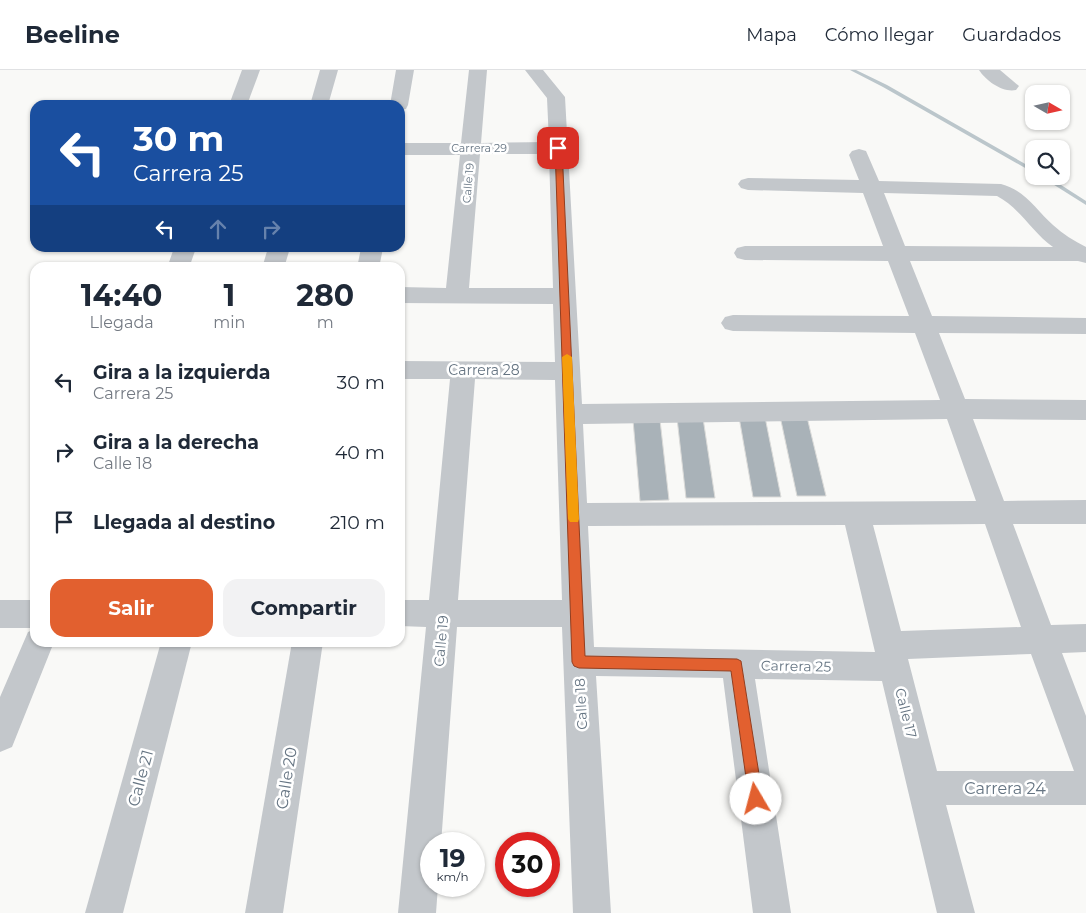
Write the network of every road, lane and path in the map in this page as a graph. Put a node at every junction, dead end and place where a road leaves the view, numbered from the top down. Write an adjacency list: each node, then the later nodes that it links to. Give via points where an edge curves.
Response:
1 (251, 70): 8 (street)
2 (329, 70): 9 (street)
3 (406, 70): 10 (street)
4 (478, 70): 11 (street, Calle 19)
5 (534, 70): 12 (street, Calle 18, via 556,97)
6 (988, 70): 7 (street)
7 (1010, 86)
8 (240, 100)
9 (321, 100)
10 (400, 100)
11 (471, 148): 12 (street, Carrera 29); 13 (street, Carrera 29); 21 (street, Calle 19)
12 (558, 148): 22 (street, Calle 18)
13 (405, 149)
14 (859, 155): 16 (street)
15 (748, 184): 16 (street)
16 (871, 187): 17 (street); 19 (street, via 1001,190 1019,202 1046,231)
17 (896, 252): 18 (street); 19 (street); 24 (street)
18 (745, 253)
19 (1084, 255)
20 (405, 295): 21 (street)
21 (457, 295): 22 (street)
22 (564, 296): 28 (street, Calle 18)
23 (733, 323): 24 (street)
24 (923, 324): 25 (street); 29 (street)
25 (1086, 326)
26 (463, 369): 27 (street, Carrera 28); 28 (street, Carrera 28); 36 (street, Calle 19)
27 (405, 370)
28 (567, 370): 31 (street, Calle 18)
29 (956, 409): 30 (street); 31 (street); 32 (street)
30 (1086, 410)
31 (570, 414): 35 (street, Calle 18)
32 (995, 512): 33 (street); 34 (street); 42 (street)
33 (1086, 512)
34 (856, 513): 35 (street); 46 (street, Calle 17)
35 (574, 515): 40 (street, Calle 18)
36 (444, 612): 37 (street); 40 (street); 55 (street, Calle 19)
37 (405, 613)
38 (0, 614): 39 (street)
39 (30, 614)
40 (577, 614): 47 (street, Calle 18)
41 (1086, 638): 42 (street, Carrera 25)
42 (1042, 639): 46 (street, Carrera 25); 50 (street)
43 (37, 647): 49 (street)
44 (176, 647): 53 (street, Calle 21)
45 (307, 647): 54 (street, Calle 20)
46 (891, 656): 48 (street, Carrera 25); 51 (street, Calle 17)
47 (579, 662): 48 (street, Carrera 25); 56 (street, Calle 18)
48 (737, 665): 57 (street)
49 (0, 736)
50 (1086, 760)
51 (925, 788): 52 (street, Carrera 24); 58 (street, Calle 17)
52 (1086, 788)
53 (104, 913)
54 (264, 913)
55 (417, 913)
56 (592, 913)
57 (772, 913)
58 (956, 913)

